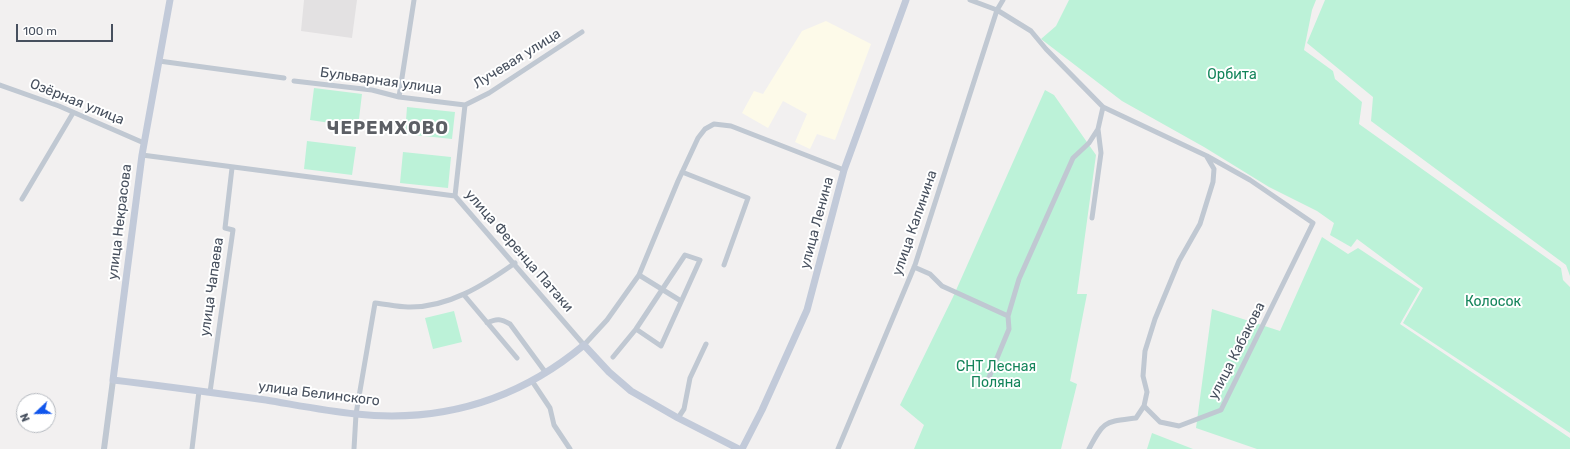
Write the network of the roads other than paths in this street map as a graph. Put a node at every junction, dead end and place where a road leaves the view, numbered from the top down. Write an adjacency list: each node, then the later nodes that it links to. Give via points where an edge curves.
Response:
1 (170, 0): 8 (main road, улица Некрасова)
2 (414, 0): 12 (street)
3 (906, 0): 21 (main road, улица Ленина)
4 (970, 0): 6 (street)
5 (1003, 0): 6 (street, улица Калинина)
6 (997, 10): 14 (street, via 1031,31); 28 (street, улица Калинина)
7 (582, 32): 13 (street, Лучевая улица, via 489,93)
8 (159, 61): 9 (street); 17 (main road, улица Некрасова)
9 (284, 78)
10 (294, 81): 12 (street, Бульварная улица, via 372,90)
11 (0, 85): 15 (street, Озёрная улица)
12 (399, 97): 13 (street, Бульварная улица)
13 (465, 105): 23 (street)
14 (1103, 107): 16 (street); 19 (street)
15 (73, 112): 17 (street, Озёрная улица); 24 (street)
16 (1098, 129): 25 (street, via 1101,154); 33 (street, via 1089,143 1072,158 1019,279)
17 (144, 143): 18 (main road, улица Некрасова)
18 (142, 155): 20 (street, улица Ференца Патаки); 41 (main road, улица Некрасова)
19 (1207, 156): 46 (street, via 1214,169 1213,182 1200,224 1179,261 1145,351 1143,376 1147,392); 46 (street, улица Кабакова, via 1250,180 1313,223 1221,410 1179,426 1160,422)
20 (232, 168): 23 (street, улица Ференца Патаки); 45 (street, улица Чапаева, via 225,228 233,230)
21 (844, 170): 22 (street, улица Белинского, via 731,126 714,124 705,129 698,138); 54 (main road, улица Ленина, via 807,310)
22 (682, 172): 27 (street, via 748,198); 29 (street, улица Белинского)
23 (455, 196): 26 (street, улица Ференца Патаки)
24 (22, 199)
25 (1092, 218)
26 (515, 263): 31 (street); 37 (street, улица Ференца Патаки)
27 (724, 265)
28 (914, 267): 33 (street, via 930,274 942,286); 55 (street, улица Калинина)
29 (639, 275): 30 (street); 37 (street, улица Белинского, via 607,320)
30 (662, 290): 32 (street); 32 (street, via 685,255 700,260); 35 (street)
31 (464, 295): 34 (street); 47 (street, via 409,307 375,303)
32 (681, 301): 35 (street, via 661,346)
33 (1008, 316): 43 (street, via 1009,329)
34 (487, 323): 39 (street); 40 (street, via 502,319 510,324)
35 (636, 329): 38 (street)
36 (706, 344): 48 (street, via 690,378 684,409)
37 (584, 345): 40 (main road, улица Белинского); 48 (main road, улица Ференца Патаки, via 631,391)
38 (612, 357)
39 (517, 358)
40 (546, 373): 42 (main road, улица Белинского)
41 (114, 380): 44 (main road, улица Белинского); 49 (street, улица Некрасова)
42 (532, 381): 47 (main road, улица Белинского, via 479,404 455,409 391,416); 52 (street, via 550,408 554,424)
43 (985, 386)
44 (199, 391): 45 (main road, улица Белинского); 50 (street)
45 (210, 392): 47 (main road, улица Белинского)
46 (1144, 406): 56 (street, via 1136,418 1108,421 1099,429)
47 (356, 414): 51 (street)
48 (678, 418): 53 (main road, улица Ференца Патаки)
49 (104, 449)
50 (192, 449)
51 (354, 449)
52 (570, 449)
53 (739, 449)
54 (742, 449)
55 (838, 449)
56 (1089, 449)

